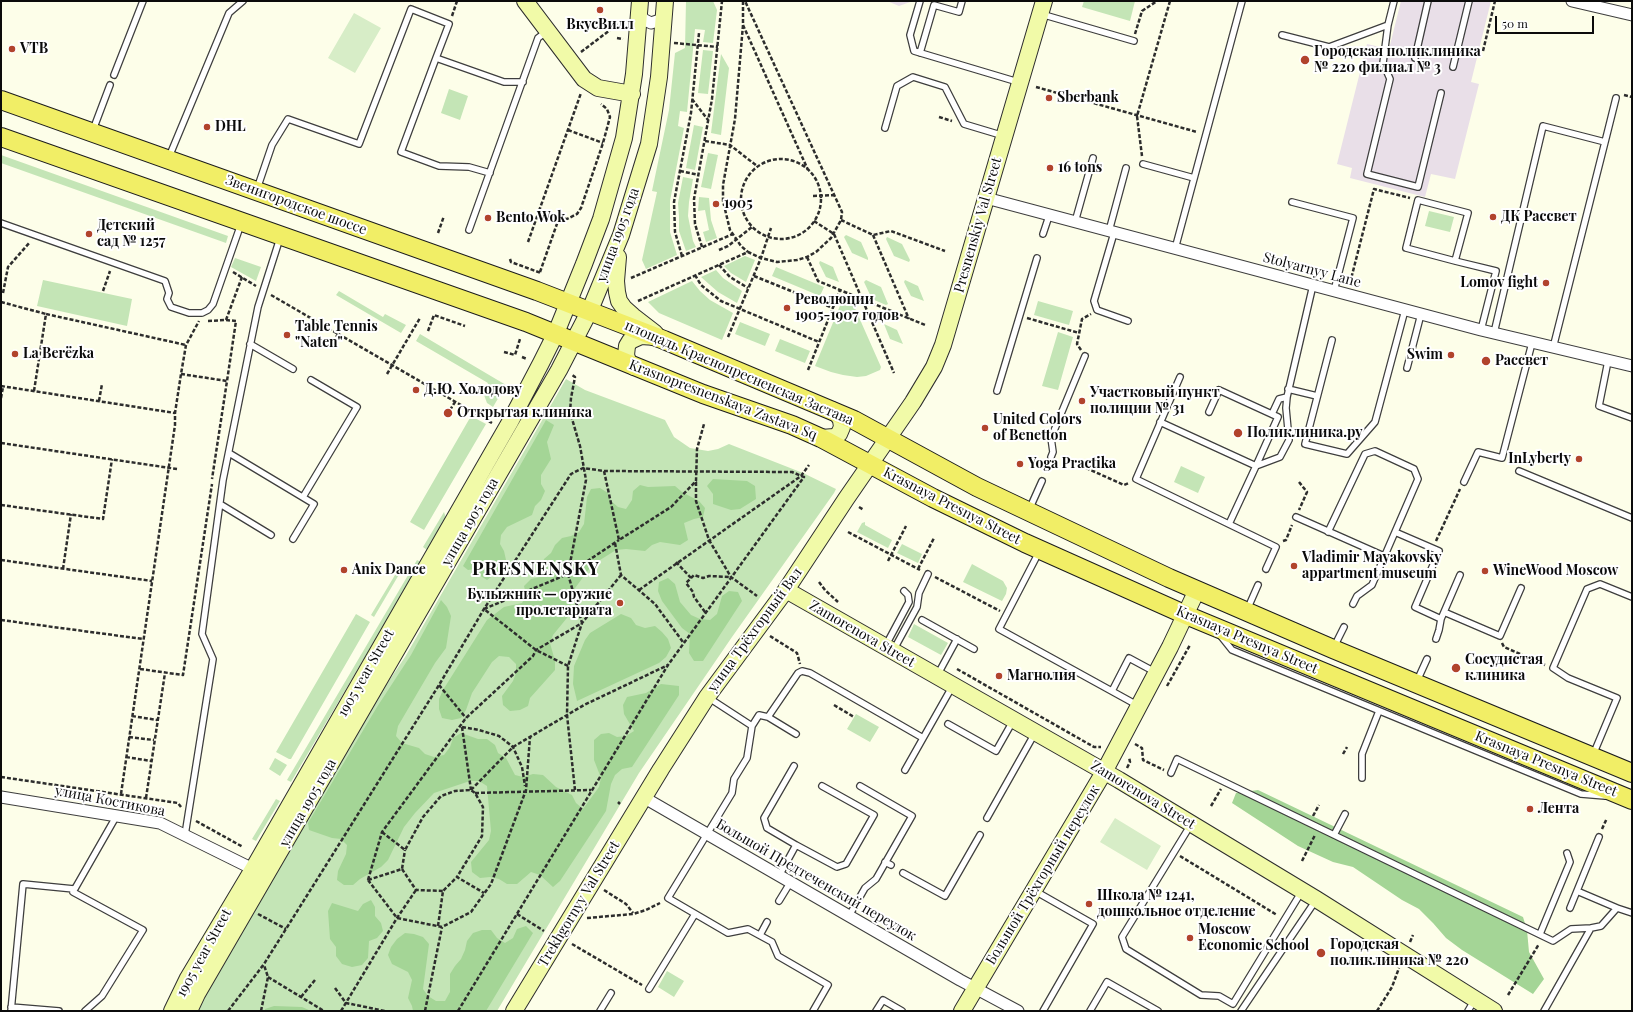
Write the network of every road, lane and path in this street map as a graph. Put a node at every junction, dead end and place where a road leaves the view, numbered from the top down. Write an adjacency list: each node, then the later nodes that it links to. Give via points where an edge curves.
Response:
1 (143, 1): 40 (lane)
2 (243, 1): 66 (lane, via 229,13)
3 (458, 1): 22 (path)
4 (525, 1): 26 (main road)
5 (722, 1): 32 (path)
6 (744, 1): 24 (path); 76 (path)
7 (920, 1): 34 (lane, via 910,36 914,51)
8 (962, 1): 34 (lane, via 959,12 934,5)
9 (1157, 1): 29 (path, via 1142,11)
10 (1170, 1): 53 (path)
11 (1242, 1): 58 (lane)
12 (1394, 1): 25 (lane)
13 (1428, 1): 37 (lane)
14 (1469, 1): 38 (lane)
15 (1495, 1): 33 (path)
16 (1572, 1): 17 (street)
17 (1587, 3): 21 (street)
18 (640, 6): 19 (street, via 643,19 651,23 660,20); 39 (main road, улица 1905 года)
19 (664, 6): 41 (main road, улица 1905 года)
20 (1042, 8): 29 (lane); 43 (main road, Presnenskiy Val Street)
21 (1632, 15)
22 (449, 24): 36 (lane); 75 (lane, via 411,9 359,144 288,119 272,145)
23 (618, 24): 35 (path)
24 (743, 25): 64 (path, via 735,118); 70 (path)
25 (1388, 25): 28 (lane, via 1329,47); 46 (lane, via 1383,62 1390,79 1366,174 1418,187)
26 (548, 31): 42 (lane, via 538,38); 47 (main road, via 584,79 598,88)
27 (699, 33): 31 (path)
28 (1282, 35)
29 (1134, 40)
30 (682, 44): 31 (path)
31 (698, 45): 32 (path); 50 (path)
32 (718, 47): 54 (path)
33 (1483, 51)
34 (920, 53): 43 (lane)
35 (579, 54)
36 (436, 58): 42 (lane, via 504,82); 72 (lane, via 401,152 439,166 469,167)
37 (1414, 58)
38 (1453, 67)
39 (634, 74): 41 (main road, via 639,66 648,63 656,68); 47 (main road, улица 1905 года)
40 (114, 75)
41 (659, 77): 100 (main road, улица 1905 года, via 649,144)
42 (522, 82): 72 (lane)
43 (1020, 83): 59 (main road, Presnenskiy Val Street)
44 (110, 85): 57 (lane)
45 (1036, 87): 53 (path)
46 (1442, 93)
47 (632, 94): 136 (main road, улица 1905 года, via 624,138 603,213)
48 (587, 98): 56 (path, via 581,96)
49 (1616, 98): 62 (lane)
50 (692, 99): 54 (path); 71 (path)
51 (1, 100): 57 (main road, Звенигородское шоссе)
52 (599, 102): 63 (path, via 607,109 610,117)
53 (1137, 116): 58 (path); 67 (path)
54 (709, 120): 61 (path)
55 (884, 128): 59 (lane, via 897,86 913,77 945,87 964,124)
56 (568, 130): 63 (path); 82 (path)
57 (92, 132): 66 (main road, Звенигородское шоссе)
58 (1206, 135): 74 (lane)
59 (1004, 136): 79 (main road, Presnenskiy Val Street)
60 (1, 137): 88 (main road)
61 (705, 141): 64 (path); 73 (path)
62 (1605, 142): 155 (lane, via 1543,126); 166 (lane)
63 (603, 143): 85 (path, via 582,208 573,217)
64 (730, 145): 68 (path); 96 (path, via 723,185 723,202)
65 (1094, 158): 89 (lane)
66 (169, 160): 75 (main road, Звенигородское шоссе)
67 (1143, 164): 74 (lane)
68 (757, 166): 70 (path, via 770,160 784,159 797,162); 91 (path, via 748,176 741,196 744,216)
69 (1126, 168): 94 (lane)
70 (809, 170): 78 (path, via 817,182)
71 (680, 171): 73 (path); 111 (path, via 674,217 675,232)
72 (490, 173): 93 (lane)
73 (699, 174): 106 (path, via 693,213)
74 (1194, 178): 107 (lane)
75 (256, 191): 136 (main road, Звенигородское шоссе)
76 (834, 195): 78 (path); 86 (path, via 842,212)
77 (813, 196): 78 (path)
78 (820, 196): 87 (path, via 819,209)
79 (986, 198): 84 (street, Stolyarnyy Lane); 203 (main road, Presnenskiy Val Street, via 943,345 934,367)
80 (1418, 200): 116 (lane, via 1406,248); 116 (lane, via 1468,213); 125 (path, via 1374,189)
81 (1292, 202): 131 (lane, via 1353,218)
82 (539, 211): 85 (path); 105 (path)
83 (444, 216): 95 (path)
84 (1049, 216): 89 (street, Stolyarnyy Lane); 98 (lane)
85 (559, 218): 120 (path)
86 (840, 220): 97 (path); 101 (path)
87 (814, 221): 97 (path); 103 (path, via 804,231 791,237)
88 (242, 222): 102 (main road); 119 (lane)
89 (1075, 222): 94 (street, Stolyarnyy Lane)
90 (1, 223): 99 (lane)
91 (752, 227): 103 (path); 104 (path)
92 (771, 228): 103 (path)
93 (469, 230)
94 (1111, 232): 107 (street, Stolyarnyy Lane); 140 (lane, via 1094,301)
95 (438, 233)
96 (733, 234): 104 (path); 106 (path)
97 (834, 234): 112 (path, via 824,246); 134 (path)
98 (1043, 234)
99 (35, 235): 117 (lane); 132 (path, via 8,267)
100 (621, 235): 138 (main road, улица 1905 года); 159 (main road, via 616,281 620,301 624,308)
101 (873, 235): 109 (path, via 891,231); 146 (path)
102 (281, 236): 128 (lane); 153 (main road)
103 (768, 237): 113 (path)
104 (736, 240): 108 (path); 110 (path)
105 (528, 242)
106 (702, 247): 111 (path)
107 (1175, 249): 126 (street, Stolyarnyy Lane)
108 (719, 250)
109 (945, 251)
110 (748, 252): 113 (path); 118 (path)
111 (682, 256): 124 (path)
112 (807, 257): 113 (path, via 787,262); 129 (path, via 818,281)
113 (761, 258): 123 (path)
114 (1036, 258): 144 (lane)
115 (510, 259): 120 (path, via 511,262)
116 (1455, 261): 151 (lane, via 1496,271)
117 (113, 263): 119 (lane, via 165,281 170,293 167,299 171,307 189,313 202,313 213,304); 130 (path)
118 (719, 265): 121 (path); 127 (path, via 730,277)
119 (226, 267): 128 (path)
120 (540, 272): 122 (path)
121 (695, 275): 133 (path, via 637,302); 139 (path, via 709,292)
122 (543, 276)
123 (754, 276): 127 (path); 137 (path)
124 (627, 280)
125 (1350, 283)
126 (1313, 286): 131 (street, Stolyarnyy Lane); 185 (lane)
127 (748, 288): 139 (path)
128 (262, 290): 156 (path); 165 (lane)
129 (840, 290): 134 (path); 137 (path)
130 (103, 291)
131 (1334, 291): 141 (street, Stolyarnyy Lane)
132 (3, 293)
133 (634, 294)
134 (862, 299): 146 (path); 176 (path)
135 (1, 302): 142 (path)
136 (568, 303): 138 (main road, Звенигородское шоссе); 153 (main road, улица 1905 года)
137 (833, 308): 163 (path)
138 (590, 310): 159 (main road, площадь Краснопресненская Застава); 161 (main road, улица 1905 года)
139 (740, 310): 157 (path); 163 (path)
140 (1097, 310): 148 (lane); 154 (path, via 1082,319)
141 (1405, 310): 143 (street, Stolyarnyy Lane); 188 (lane, via 1375,422 1347,454 1305,444)
142 (46, 314): 177 (path, via 186,345); 186 (path)
143 (1421, 314): 151 (street, Stolyarnyy Lane); 173 (lane)
144 (1019, 316): 154 (path); 187 (lane)
145 (420, 318): 171 (path)
146 (909, 319): 149 (path)
147 (226, 320): 182 (path, via 236,321)
148 (1128, 321)
149 (924, 325)
150 (465, 326): 152 (path, via 434,316)
151 (1481, 330): 155 (street, Stolyarnyy Lane)
152 (428, 331)
153 (556, 333): 161 (main road); 372 (main road, 1905 year Street, via 510,422)
154 (1079, 333): 168 (path, via 1076,344)
155 (1494, 333): 164 (street, Stolyarnyy Lane)
156 (338, 334): 162 (path); 171 (path)
157 (728, 337)
158 (520, 339): 167 (path, via 515,355)
159 (661, 339): 172 (main road, via 641,336 630,341 626,355); 194 (main road, площадь Краснопресненская Застава)
160 (1332, 340): 188 (lane)
161 (575, 341): 172 (main road, Krasnopresnenskaya Zastava Sq); 428 (main road, улица 1905 года)
162 (333, 342)
163 (819, 342): 175 (path)
164 (1532, 343): 166 (street, Stolyarnyy Lane); 222 (lane, via 1502,458 1478,452)
165 (250, 344): 174 (lane); 205 (lane)
166 (1553, 348): 169 (street, Stolyarnyy Lane)
167 (504, 352)
168 (1085, 356): 206 (lane, via 1051,438)
169 (1608, 361): 170 (street, Stolyarnyy Lane); 198 (lane, via 1599,406)
170 (1631, 364)
171 (392, 366): 178 (path); 192 (path)
172 (634, 367): 202 (main road, Krasnopresnenskaya Zastava Sq)
173 (1407, 368)
174 (293, 369)
175 (808, 370)
176 (894, 373)
177 (181, 374): 182 (path); 196 (path)
178 (387, 374)
179 (575, 377): 213 (path, via 570,412 580,446)
180 (1180, 377): 199 (lane)
181 (311, 380): 223 (lane, via 357,407)
182 (227, 381): 297 (path, via 183,675)
183 (102, 384): 191 (path)
184 (2, 386): 186 (path); 190 (path)
185 (1288, 389): 188 (lane); 189 (lane)
186 (34, 391): 191 (path)
187 (997, 391)
188 (1317, 396)
189 (1287, 397): 197 (lane, via 1280,399); 211 (lane, via 1288,440 1280,457)
190 (1, 398)
191 (99, 401): 196 (path)
192 (455, 402): 193 (path); 200 (path)
193 (450, 410)
194 (832, 410): 202 (main road, via 841,420 842,427 839,434 834,437); 203 (main road, площадь Краснопресненская Застава)
195 (1208, 412): 197 (lane, via 1219,390)
196 (175, 413): 212 (path)
197 (1272, 414): 211 (lane, via 1278,417)
198 (1632, 418)
199 (1160, 422): 211 (lane); 219 (lane)
200 (492, 423)
201 (704, 424): 217 (path)
202 (821, 438): 209 (main road, Krasnopresnenskaya Zastava Sq)
203 (888, 438): 209 (main road, Presnenskiy Val Street); 228 (main road, Krasnaya Presnya Street)
204 (1, 443): 207 (path)
205 (229, 454): 223 (lane); 224 (lane)
206 (1051, 457)
207 (112, 459): 212 (path); 229 (path, via 104,519)
208 (1075, 463): 219 (path, via 1124,485)
209 (870, 464): 243 (main road, Krasnaya Presnya Street); 262 (main road, улица Трёхгорный Вал)
210 (809, 465): 218 (path)
211 (1256, 466): 232 (lane)
212 (169, 467): 214 (path); 257 (path)
213 (583, 468): 216 (path); 251 (path, via 586,480); 269 (path, via 571,474)
214 (177, 469)
215 (1519, 470): 231 (lane)
216 (604, 471): 217 (path); 239 (path)
217 (696, 472): 218 (path, via 792,472); 220 (path)
218 (801, 476): 240 (path); 255 (path, via 804,478)
219 (1136, 479): 232 (lane)
220 (696, 481): 239 (path, via 671,507); 240 (path, via 696,501)
221 (1042, 481): 228 (lane)
222 (1464, 482): 242 (path)
223 (303, 497): 238 (lane, via 314,504)
224 (220, 504): 236 (lane); 356 (lane, via 202,634 213,659)
225 (1, 505): 229 (path)
226 (859, 507): 227 (path)
227 (864, 510)
228 (1028, 512): 263 (main road, Krasnaya Presnya Street)
229 (71, 514): 249 (path)
230 (1296, 517): 234 (lane)
231 (1632, 518)
232 (1229, 524): 250 (lane, via 1276,547)
233 (906, 526): 246 (path)
234 (1328, 532): 235 (lane, via 1365,454 1375,451 1414,469 1418,479); 244 (lane)
235 (1395, 532): 242 (lane); 244 (lane)
236 (271, 535)
237 (934, 538): 248 (path)
238 (294, 539)
239 (619, 540): 241 (path)
240 (709, 540): 247 (path); 255 (path)
241 (615, 543): 251 (path); 253 (path)
242 (1432, 548): 274 (lane, via 1439,551 1415,607)
243 (1040, 550): 273 (main road, Krasnaya Presnya Street); 303 (lane, via 999,630)
244 (1384, 556): 267 (lane, via 1372,585 1357,596)
245 (1, 560): 249 (path)
246 (888, 561)
247 (676, 562): 256 (path); 261 (path)
248 (918, 568)
249 (62, 569): 257 (path)
250 (1266, 569)
251 (568, 574): 269 (path); 277 (path)
252 (928, 574): 288 (lane, via 919,593 917,607)
253 (621, 575): 261 (path); 277 (path)
254 (1460, 575): 272 (lane)
255 (731, 577): 256 (path, via 703,578 694,575); 265 (path); 270 (path)
256 (691, 578): 270 (path, via 686,583)
257 (152, 581): 283 (path)
258 (819, 582): 268 (path)
259 (1258, 585): 271 (lane)
260 (1521, 588): 281 (lane)
261 (639, 590): 285 (path, via 655,604)
262 (786, 590): 288 (main road, Zamorenova Street); 304 (main road, улица Трёхгорный Вал)
263 (1196, 590): 271 (main road, Krasnaya Presnya Street); 273 (main road, Большой Трёхгорный переулок)
264 (904, 591): 288 (lane, via 908,595 908,606)
265 (757, 596)
266 (1632, 597): 331 (lane, via 1600,584 1587,589 1553,668 1568,678 1617,698)
267 (1353, 604)
268 (843, 605)
269 (484, 609): 287 (path); 301 (path)
270 (705, 612): 285 (path)
271 (1246, 612): 289 (main road, Krasnaya Presnya Street)
272 (1444, 612): 274 (lane); 281 (lane)
273 (1186, 615): 279 (main road, Krasnaya Presnya Street); 298 (main road, Большой Трёхгорный переулок)
274 (1441, 619): 282 (lane)
275 (1, 620): 283 (path)
276 (922, 620): 284 (lane)
277 (582, 623): 287 (path); 294 (path)
278 (1344, 626): 289 (lane)
279 (1213, 627): 307 (lane, via 1232,650); 352 (main road, Krasnaya Presnya Street)
280 (769, 636): 296 (path, via 797,653)
281 (1500, 636): 290 (path, via 1504,647)
282 (1436, 638)
283 (144, 639): 295 (path)
284 (958, 640): 286 (lane); 292 (lane)
285 (683, 642): 293 (path)
286 (974, 649)
287 (536, 650): 294 (path); 311 (path, via 533,656)
288 (889, 650): 299 (main road, Zamorenova Street)
289 (1333, 650): 300 (main road, Krasnaya Presnya Street)
290 (1527, 657)
291 (1427, 659): 300 (lane)
292 (945, 662): 299 (lane); 327 (path)
293 (668, 665): 308 (path); 345 (path)
294 (568, 666): 308 (path)
295 (140, 669): 297 (path); 309 (path)
296 (802, 671): 312 (lane, via 798,673); 323 (lane, via 810,673)
297 (164, 673): 313 (path)
298 (1157, 673): 303 (lane, via 1129,658); 306 (main road, Большой Трёхгорный переулок)
299 (937, 677): 302 (main road, Zamorenova Street)
300 (1416, 683): 331 (main road, Krasnaya Presnya Street)
301 (439, 685): 311 (path); 404 (path)
302 (953, 686): 314 (main road, Zamorenova Street); 323 (lane)
303 (1112, 691): 306 (lane)
304 (707, 697): 317 (lane); 350 (main road, улица Трёхгорный Вал)
305 (834, 705): 310 (path)
306 (1140, 706): 335 (main road, Большой Трёхгорный переулок)
307 (1379, 711): 339 (lane, via 1362,754); 352 (lane, via 1581,794)
308 (567, 715): 322 (path); 344 (path)
309 (132, 716): 313 (path); 321 (path)
310 (854, 716)
311 (466, 718): 315 (path)
312 (768, 718): 317 (lane, via 759,715); 320 (lane)
313 (157, 720): 324 (path)
314 (1014, 720): 316 (lane, via 996,752); 319 (main road, Zamorenova Street)
315 (461, 723): 318 (path); 359 (path)
316 (948, 724)
317 (752, 726): 361 (lane, via 747,758 734,779 732,793)
318 (462, 727): 326 (path, via 498,736); 342 (path)
319 (1035, 732): 335 (main road, Zamorenova Street); 357 (lane)
320 (796, 734)
321 (129, 737): 324 (path); 330 (path)
322 (530, 737): 326 (path); 343 (path)
323 (923, 738): 334 (lane)
324 (154, 740): 332 (path)
325 (1135, 743): 336 (path, via 1142,748 1143,760)
326 (513, 747): 342 (path); 343 (path, via 522,767)
327 (1094, 747)
328 (1347, 747): 329 (path)
329 (1343, 754)
330 (126, 757): 332 (path); 348 (path)
331 (1592, 757): 337 (main road, Krasnaya Presnya Street)
332 (152, 761): 351 (path)
333 (794, 766): 366 (lane, via 764,818 767,828)
334 (904, 770)
335 (1104, 772): 358 (main road, Zamorenova Street); 382 (main road, Большой Трёхгорный переулок)
336 (1171, 773): 363 (lane, via 1177,760)
337 (1632, 773)
338 (1, 777): 348 (path)
339 (1362, 778)
340 (822, 786): 366 (lane, via 874,815 846,864 837,867)
341 (860, 786): 397 (lane, via 912,816 888,864 865,888)
342 (471, 790): 347 (path); 368 (path, via 455,791 441,796 423,817)
343 (526, 790): 344 (path); 347 (path); 386 (path, via 491,884)
344 (575, 790): 345 (path)
345 (592, 790): 393 (path)
346 (1220, 791): 353 (path)
347 (475, 793): 376 (path, via 483,806 482,836)
348 (121, 794): 351 (path)
349 (1, 797): 354 (street, улица Костикова)
350 (643, 797): 361 (street, Большой Предтеченский переулок); 436 (main road, Trekhgornyy Val Street)
351 (146, 798): 356 (path, via 178,803)
352 (1630, 799)
353 (1212, 806)
354 (117, 814): 360 (street, улица Костикова, via 160,823); 379 (lane)
355 (1345, 814): 363 (lane)
356 (188, 817): 360 (lane); 367 (path)
357 (987, 818)
358 (1192, 824): 369 (lane); 383 (main road, Zamorenova Street)
359 (382, 832): 368 (path); 377 (path)
360 (185, 834): 372 (street, улица Костикова)
361 (706, 834): 375 (street, Большой Предтеченский переулок); 387 (lane)
362 (980, 835): 374 (lane, via 945,896)
363 (1334, 835): 406 (lane)
364 (1599, 837): 385 (lane)
365 (1312, 840): 371 (path)
366 (796, 845): 375 (lane)
367 (243, 847)
368 (405, 850): 373 (path)
369 (1174, 852): 400 (path); 400 (lane, via 1122,936 1126,949 1200,995 1219,996 1233,1004)
370 (1566, 853): 406 (lane, via 1570,862)
371 (1302, 861)
372 (253, 869): 427 (main road, 1905 year Street, via 188,978)
373 (402, 869): 377 (path); 380 (path)
374 (903, 872)
375 (779, 876): 378 (street, Большой Предтеченский переулок)
376 (457, 877): 384 (path); 386 (path)
377 (368, 880): 398 (path)
378 (790, 883): 389 (lane); 397 (street, Большой Предтеченский переулок)
379 (74, 889): 424 (lane, via 23,884); 426 (lane, via 73,892 143,930 102,996)
380 (416, 890): 384 (path); 398 (path)
381 (604, 890): 394 (path, via 626,904)
382 (1034, 890): 416 (main road, Большой Трёхгорный переулок); 443 (lane, via 1093,924)
383 (1302, 890): 388 (main road, Zamorenova Street); 400 (lane)
384 (443, 891): 402 (path)
385 (1577, 891): 390 (lane); 391 (lane)
386 (484, 893): 402 (path, via 470,912)
387 (668, 898): 394 (path); 395 (lane)
388 (1316, 899): 423 (main road, Zamorenova Street); 446 (lane)
389 (779, 901)
390 (1570, 908)
391 (1618, 908): 396 (lane); 403 (lane, via 1601,926)
392 (253, 912): 404 (path)
393 (517, 914): 405 (path); 435 (path)
394 (633, 914): 399 (path)
395 (695, 914): 407 (lane, via 728,933 748,928); 418 (lane)
396 (1632, 914)
397 (849, 916): 416 (street, Большой Предтеченский переулок)
398 (396, 918): 402 (path); 422 (path)
399 (587, 918)
400 (1284, 920)
401 (767, 922): 407 (lane)
402 (440, 926): 434 (path)
403 (1591, 928): 406 (lane, via 1571,929 1553,941); 449 (lane)
404 (286, 929): 412 (path)
405 (544, 932)
406 (1540, 934)
407 (760, 935): 438 (lane, via 772,942 778,956 828,985)
408 (1413, 935): 409 (path)
409 (1410, 942)
410 (572, 944): 418 (path)
411 (1537, 950): 420 (path)
412 (264, 964): 414 (path); 429 (path)
413 (1400, 967): 447 (path, via 1392,987)
414 (268, 977): 421 (path); 430 (path)
415 (315, 980): 421 (path)
416 (975, 987): 441 (main road, Большой Трёхгорный переулок); 442 (street, Большой Предтеченский переулок)
417 (335, 988): 422 (path)
418 (650, 989)
419 (611, 993): 437 (lane)
420 (1508, 995)
421 (301, 997): 431 (path)
422 (346, 1003): 432 (path); 433 (path)
423 (1471, 1005): 448 (main road, Zamorenova Street)
424 (11, 1009): 425 (lane)
425 (59, 1011)
426 (85, 1011)
427 (172, 1011)
428 (188, 1011)
429 (228, 1011)
430 (261, 1011)
431 (324, 1011)
432 (341, 1011)
433 (385, 1011)
434 (425, 1011)
435 (458, 1011)
436 (514, 1011)
437 (600, 1011)
438 (813, 1011)
439 (876, 1011): 440 (lane, via 883,1000)
440 (902, 1011)
441 (962, 1011)
442 (1018, 1011)
443 (1043, 1011)
444 (1090, 1011): 445 (lane, via 1107,982)
445 (1158, 1011)
446 (1241, 1011)
447 (1377, 1011)
448 (1494, 1011)
449 (1544, 1011)

